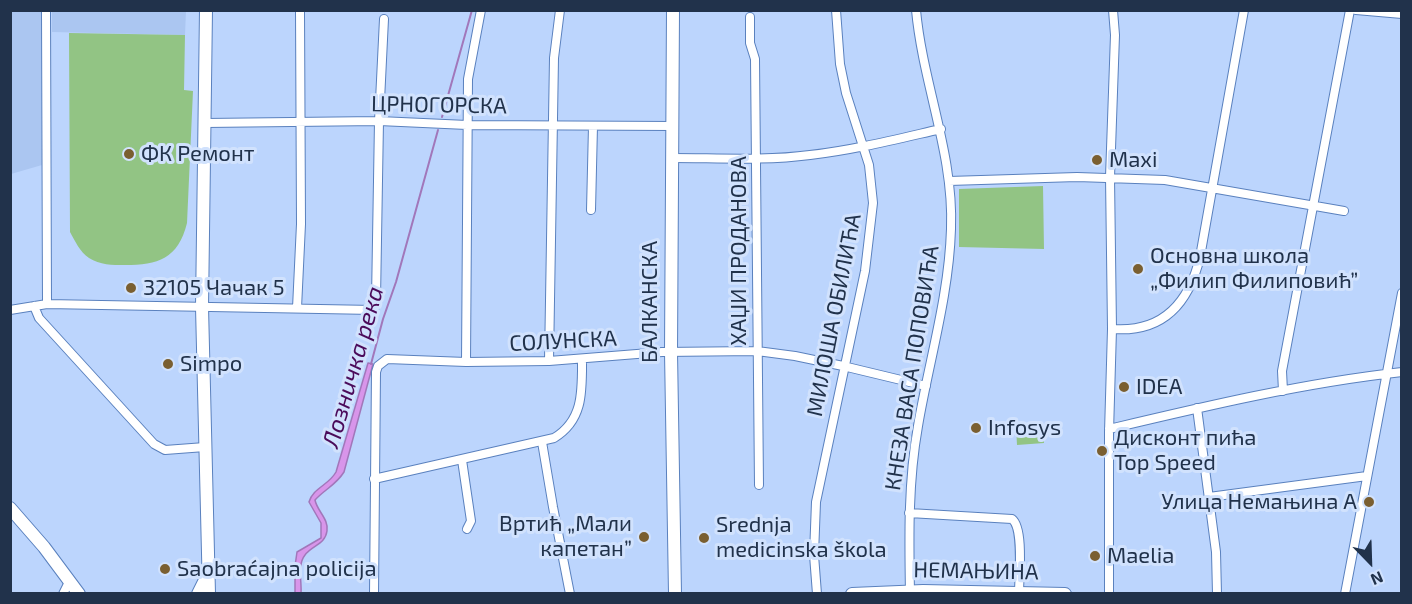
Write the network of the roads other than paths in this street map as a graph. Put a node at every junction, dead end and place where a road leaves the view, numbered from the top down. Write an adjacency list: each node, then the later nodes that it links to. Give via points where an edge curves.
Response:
1 (46, 10): 34 (street)
2 (206, 10): 17 (street)
3 (300, 10): 18 (street)
4 (481, 10): 19 (street, via 468,79)
5 (560, 10): 20 (street, via 554,58)
6 (674, 10): 22 (street, БАЛКАНСКА)
7 (836, 10): 24 (street, МИЛОША ОБИЛИЋА, via 840,64)
8 (916, 10): 23 (street, КНЕЗА ВАСА ПОПОВИЋА, via 922,55)
9 (1113, 10): 27 (street)
10 (1244, 10): 29 (street)
11 (1350, 10): 30 (street)
12 (1356, 10): 13 (street)
13 (1401, 14)
14 (750, 17): 26 (street, ХАЏИ ПРОДАНОВА, via 750,43 755,59)
15 (384, 19): 16 (street)
16 (379, 121): 18 (street, ЦРНОГОРСКА); 19 (street, ЦРНОГОРСКА); 37 (street, via 374,310)
17 (205, 123): 18 (street, ЦРНОГОРСКА); 36 (street)
18 (300, 123): 37 (street)
19 (467, 125): 20 (street, ЦРНОГОРСКА); 44 (street)
20 (553, 125): 21 (street, ЦРНОГОРСКА); 43 (street)
21 (593, 126): 22 (street, ЦРНОГОРСКА); 31 (street)
22 (673, 126): 25 (street, БАЛКАНСКА)
23 (941, 129): 24 (street); 28 (street, КНЕЗА ВАСА ПОПОВИЋА)
24 (863, 147): 26 (street, via 809,156); 45 (street, МИЛОША ОБИЛИЋА, via 872,182 873,220)
25 (672, 158): 26 (street); 41 (street, БАЛКАНСКА)
26 (756, 158): 40 (street, ХАЏИ ПРОДАНОВА)
27 (1110, 177): 28 (street); 29 (street); 39 (street)
28 (949, 181): 48 (street, КНЕЗА ВАСА ПОПОВИЋА, via 948,270)
29 (1212, 188): 30 (street); 39 (street, via 1196,275 1186,296 1159,320 1130,329)
30 (1312, 206): 32 (street); 49 (street, via 1282,371)
31 (591, 210)
32 (1344, 211)
33 (1401, 293): 47 (street)
34 (47, 304): 35 (street); 36 (street)
35 (34, 306): 38 (street); 53 (street, via 39,318 154,444 165,450)
36 (202, 307): 37 (street); 53 (street)
37 (297, 308)
38 (10, 310)
39 (1112, 329): 51 (street)
40 (757, 351): 41 (street, СОЛУНСКА); 45 (street, СОЛУНСКА); 57 (street, ХАЏИ ПРОДАНОВА)
41 (671, 352): 42 (street, СОЛУНСКА); 73 (street, БАЛКАНСКА)
42 (582, 359): 43 (street, СОЛУНСКА); 52 (street, via 579,410 562,433)
43 (549, 361): 44 (street, СОЛУНСКА)
44 (466, 363): 56 (street, СОЛУНСКА, via 390,359 380,364 376,372)
45 (843, 366): 48 (street, СОЛУНСКА); 74 (street, МИЛОША ОБИЛИЋА, via 816,502)
46 (1401, 372): 47 (street)
47 (1386, 374): 49 (street); 55 (street)
48 (926, 386): 60 (street, КНЕЗА ВАСА ПОПОВИЋА, via 911,471)
49 (1283, 391): 50 (street)
50 (1197, 408): 51 (street); 58 (street)
51 (1109, 429): 77 (street)
52 (542, 442): 54 (street); 72 (street)
53 (204, 447): 62 (street)
54 (462, 460): 56 (street); 61 (street, via 471,521)
55 (1367, 476): 58 (street); 79 (street)
56 (374, 479): 71 (street)
57 (759, 485)
58 (1209, 497): 78 (street)
59 (10, 508): 63 (street)
60 (909, 513): 64 (street, КНЕЗА ВАСА ПОПОВИЋА); 66 (street, via 1012,519 1019,532)
61 (467, 529)
62 (207, 575): 68 (street); 69 (street); 70 (street)
63 (70, 580): 65 (street); 67 (street)
64 (910, 592): 66 (street, НЕМАЊИНА); 75 (street, НЕМАЊИНА)
65 (80, 593)
66 (1019, 593): 76 (street, НЕМАЊИНА)
67 (63, 594)
68 (198, 594)
69 (209, 594)
70 (219, 594)
71 (374, 594)
72 (570, 594)
73 (675, 594)
74 (817, 594)
75 (852, 594)
76 (1065, 594)
77 (1109, 594)
78 (1217, 594)
79 (1345, 594)

